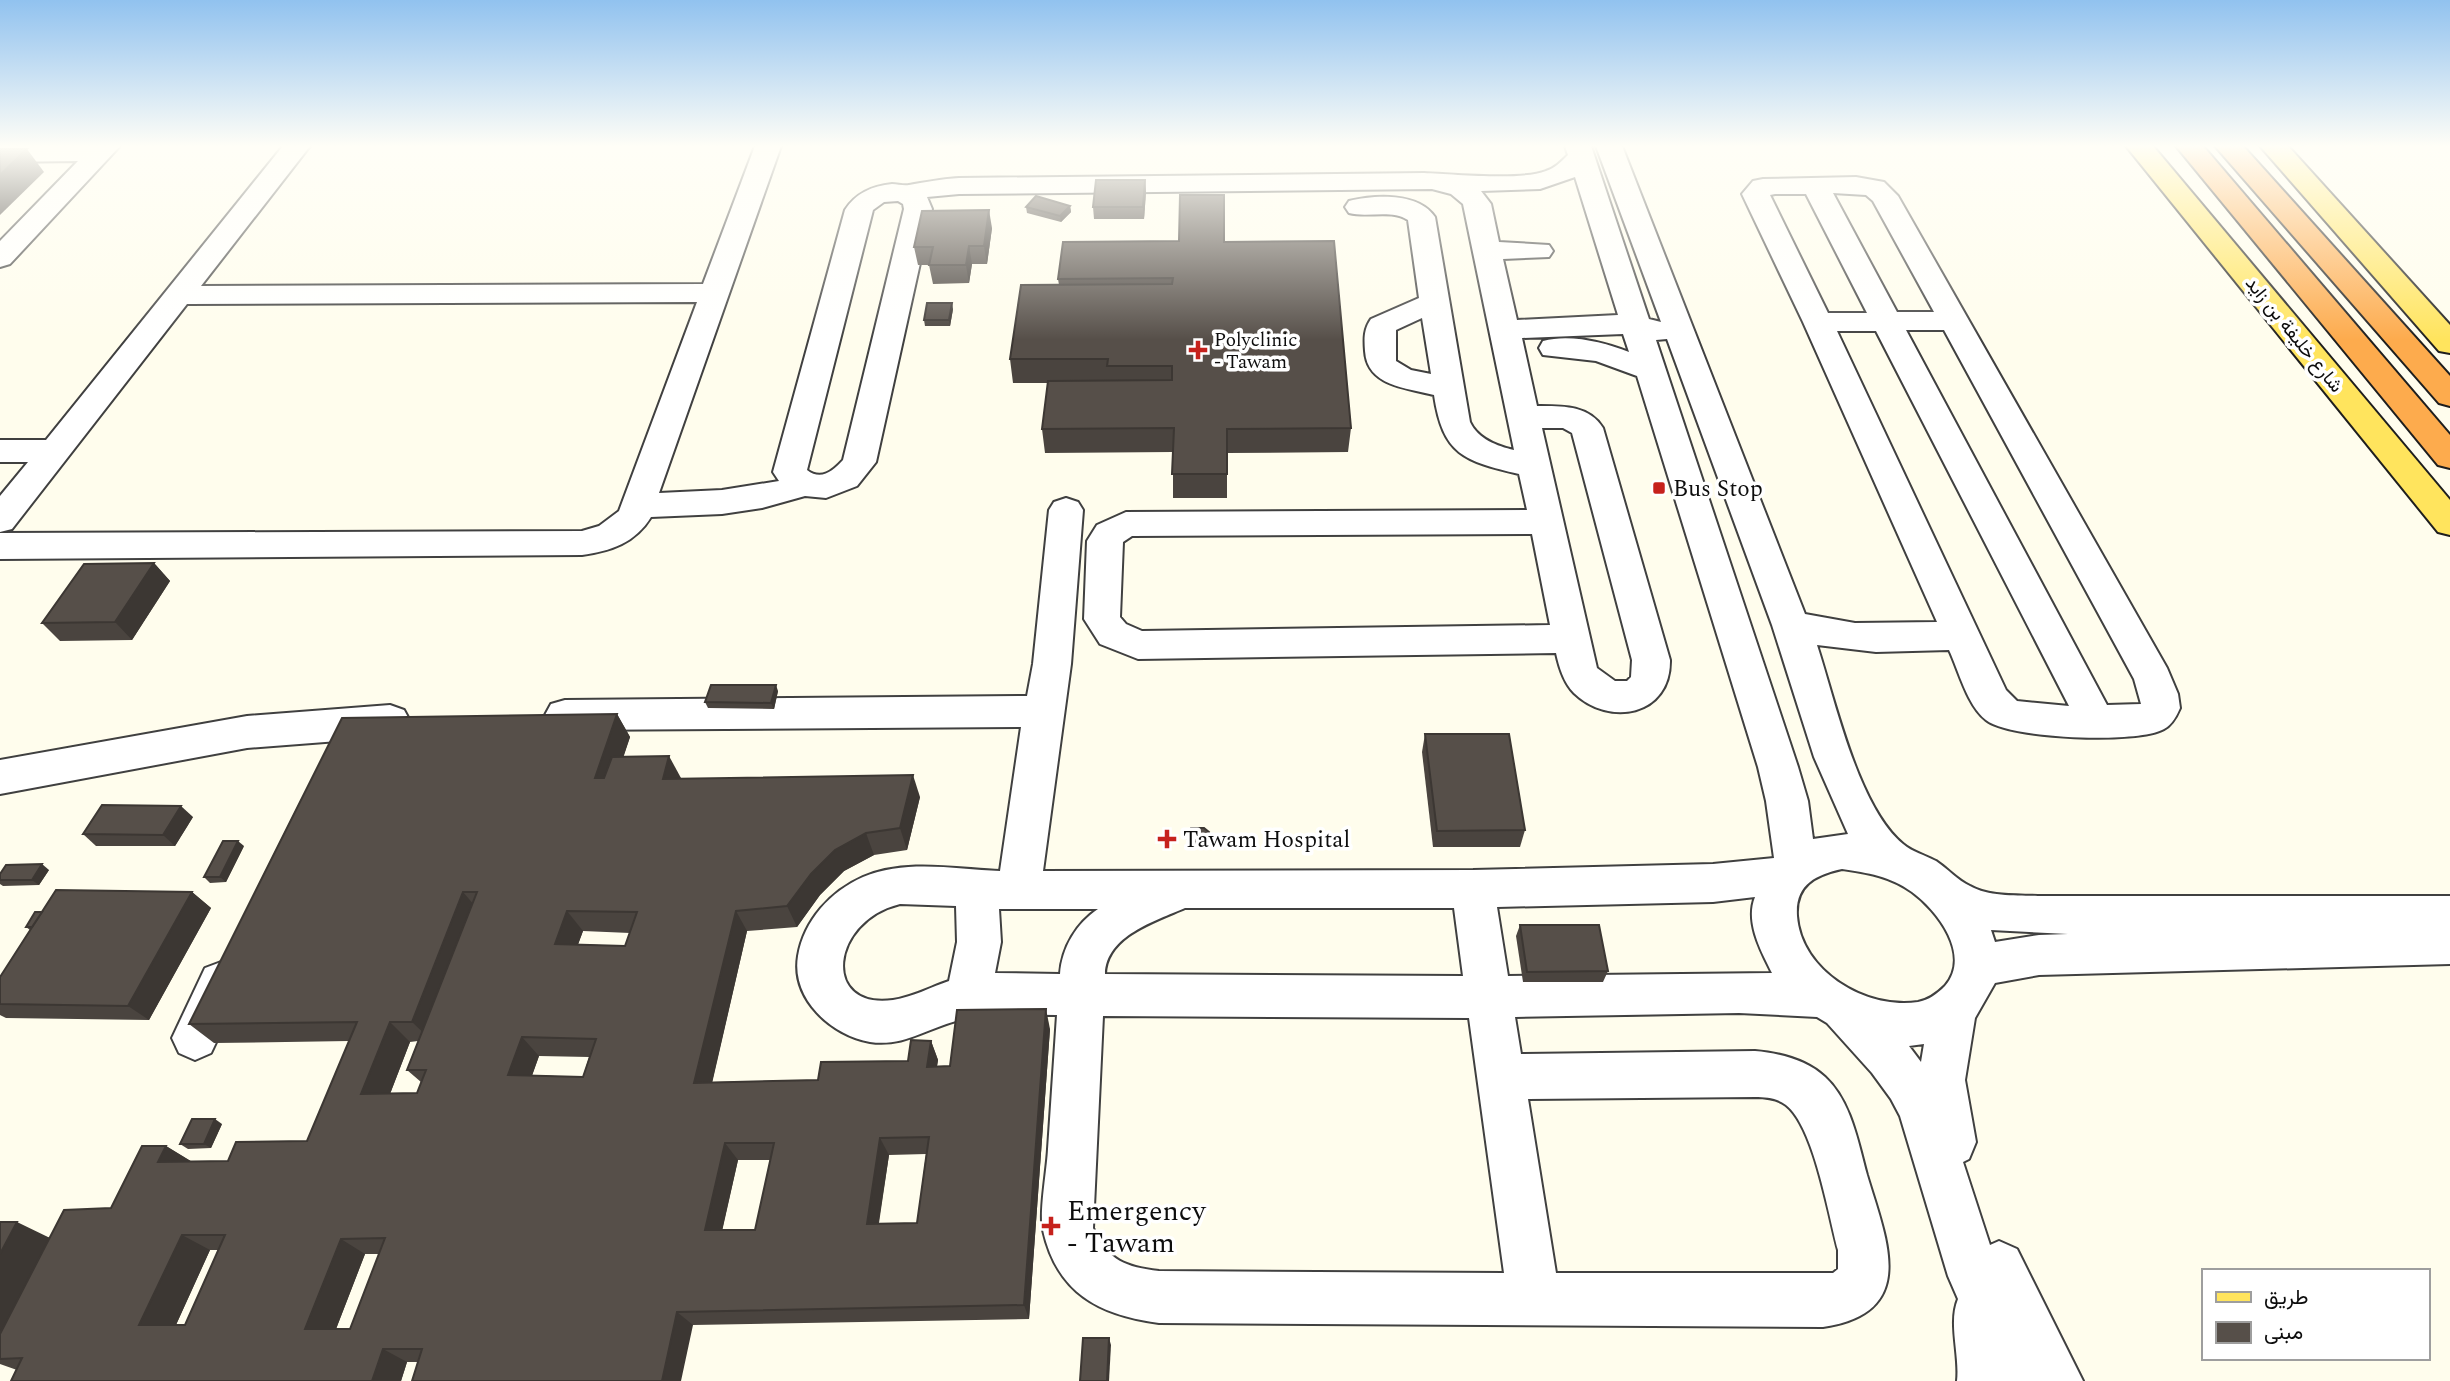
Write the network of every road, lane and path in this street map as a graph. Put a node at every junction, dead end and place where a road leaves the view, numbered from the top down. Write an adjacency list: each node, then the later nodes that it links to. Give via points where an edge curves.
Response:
1 (46, 210): 19 (street)
2 (246, 210): 21 (street)
3 (745, 210): 20 (street)
4 (859, 210): 38 (street)
5 (918, 210): 38 (street, via 859,462 853,474 839,483 820,487)
6 (1417, 210): 22 (street)
7 (1478, 210): 17 (street)
8 (1605, 210): 26 (street)
9 (1617, 210): 31 (street)
10 (1764, 210): 25 (street)
11 (1828, 210): 23 (street)
12 (1891, 210): 24 (street)
13 (2192, 210): 43 (main road, شارع خليفة بن زايد)
14 (2243, 210): 36 (highway, شارع خليفة بن زايد)
15 (2285, 210): 32 (highway)
16 (2331, 210): 28 (main road)
17 (1486, 250): 18 (street); 27 (street)
18 (1539, 251)
19 (0, 258)
20 (715, 293): 21 (street); 39 (street)
21 (178, 295): 34 (street)
22 (1434, 302): 30 (street); 30 (street, via 1382,325 1381,361 1391,373)
23 (1886, 320): 24 (street); 25 (street); 54 (street)
24 (1954, 321): 54 (street, via 2159,694 2161,708 2151,718)
25 (1818, 322): 48 (street)
26 (1637, 327): 27 (street); 29 (street); 31 (street, via 1664,336 1688,381)
27 (1507, 340): 29 (street, via 1600,352); 33 (street)
28 (2450, 344)
29 (1652, 371): 57 (street, via 1778,767 1787,801)
30 (1449, 389): 37 (street, via 1461,438 1480,451)
31 (1701, 391): 45 (street)
32 (2450, 396)
33 (1524, 417): 37 (street); 47 (street, via 1569,417 1587,428 1651,660 1648,685 1625,697 1593,687 1582,676)
34 (57, 451): 35 (street); 41 (street)
35 (0, 452)
36 (2450, 457)
37 (1536, 467): 42 (street)
38 (796, 478): 39 (street, via 758,499)
39 (641, 497): 44 (street, via 634,516 617,533 582,543)
40 (1066, 510): 49 (street)
41 (0, 520)
42 (1547, 522): 46 (street, via 1137,522 1109,534 1104,549 1102,619); 47 (street)
43 (2450, 523)
44 (0, 546)
45 (1791, 624): 48 (street, via 1863,640); 50 (street)
46 (1113, 634): 47 (street, via 1138,645 1154,646); 49 (street, via 1084,644)
47 (1572, 639)
48 (1968, 646): 50 (street, via 1873,658 1839,666); 54 (street, via 1990,698 2003,712 2024,718)
49 (1052, 664): 51 (street)
50 (1811, 680): 56 (street, via 1849,794 1865,828)
51 (1042, 711): 52 (street); 59 (street)
52 (523, 716)
53 (429, 719): 55 (street, via 338,741 247,732)
54 (2096, 721)
55 (0, 777)
56 (1889, 858): 57 (street, via 1838,851 1822,853); 61 (street)
57 (1791, 870): 58 (street, via 1713,883); 69 (street, via 1773,907 1775,933 1796,973)
58 (1473, 889): 60 (street); 68 (street)
59 (998, 890): 60 (street); 67 (street, via 979,942); 67 (street, via 900,885 879,890 840,916 820,957 830,996 846,1011 867,1020 891,1022)
60 (1181, 890): 66 (street, via 1101,929 1083,960)
61 (1940, 890): 62 (street, via 1956,903 2038,915); 65 (street, via 1968,928 1975,949)
62 (2450, 915)
63 (2450, 944): 65 (street, via 2039,955 2009,959)
64 (236, 953): 70 (street)
65 (1965, 989): 69 (street, via 1931,1020 1904,1025 1864,1018); 76 (street, via 1941,1080 1948,1132 2001,1271)
66 (1081, 995): 67 (street); 68 (street); 73 (street, via 1068,1228 1076,1252 1090,1272 1110,1287 1159,1297)
67 (968, 997)
68 (1490, 997): 69 (street, via 1739,992); 71 (street)
69 (1832, 1003): 72 (street, via 1889,1057 1908,1083 1922,1111)
70 (195, 1038)
71 (1502, 1077): 73 (street); 73 (street, via 1773,1074 1792,1081 1810,1093 1822,1109 1866,1266 1853,1293 1839,1300)
72 (1974, 1276): 74 (street, via 1984,1337); 75 (street)
73 (1534, 1299)
74 (1984, 1381)
75 (2025, 1381)
76 (2056, 1381)

